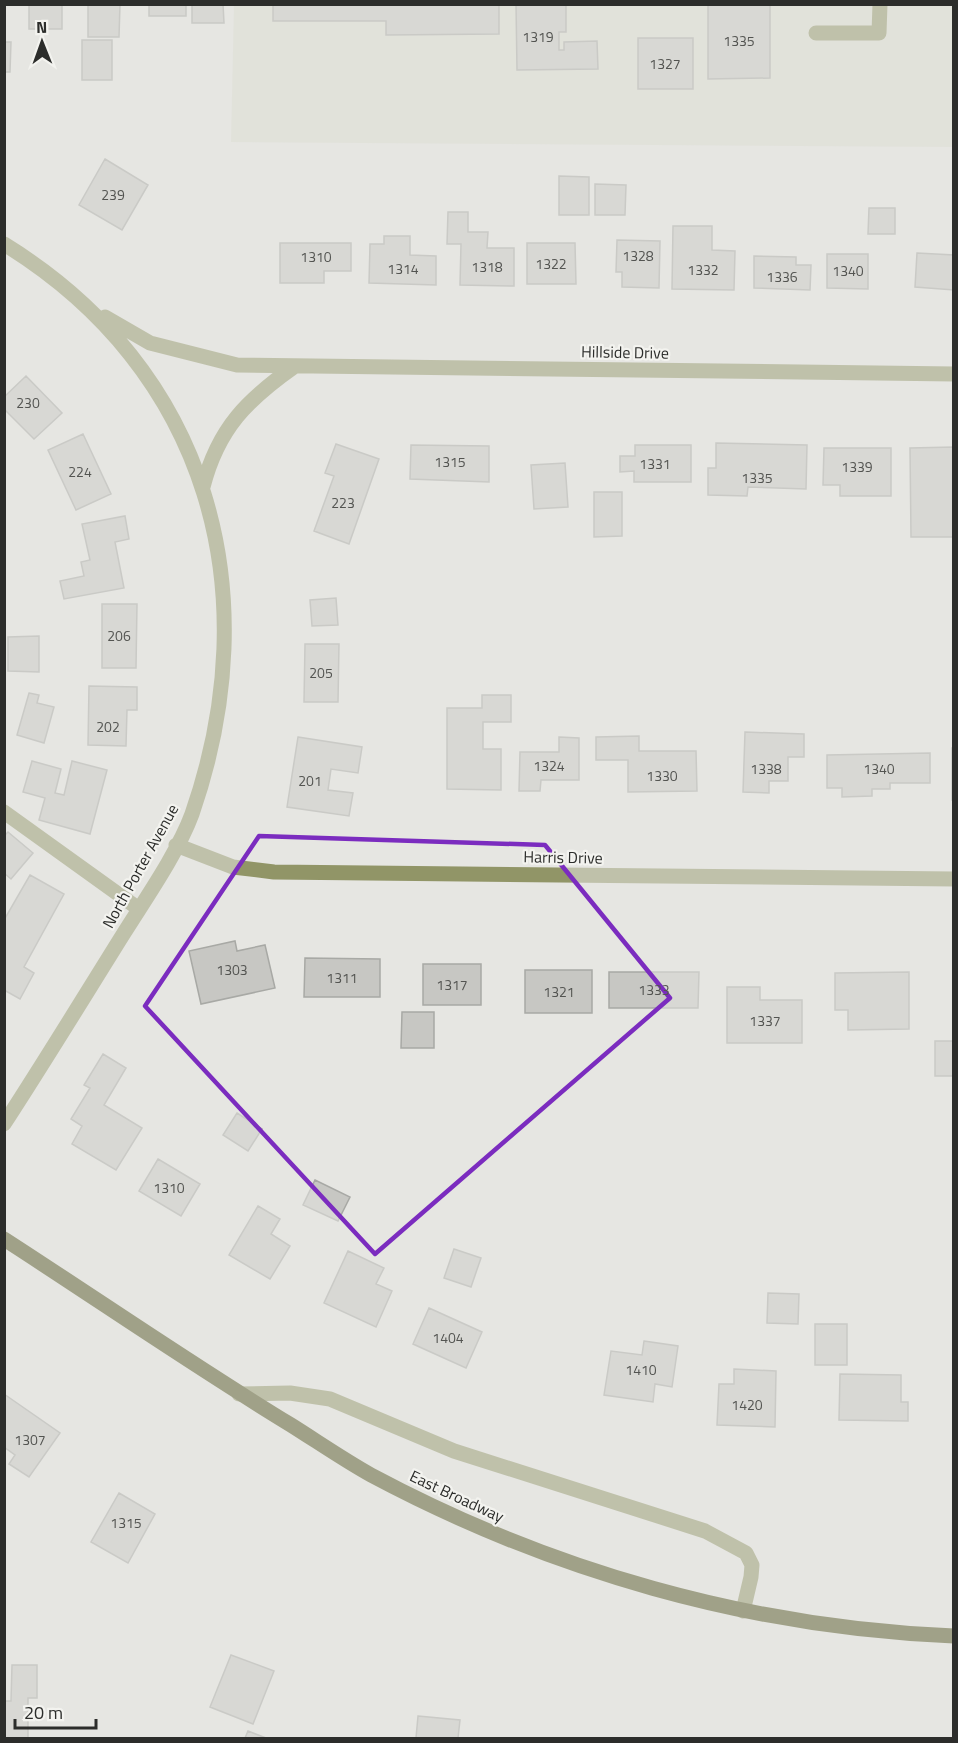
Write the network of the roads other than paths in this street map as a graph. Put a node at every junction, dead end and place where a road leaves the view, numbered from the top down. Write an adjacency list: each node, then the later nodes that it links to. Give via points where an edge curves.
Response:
1 (880, 4): 2 (street, via 879,33)
2 (816, 33)
3 (4, 244): 4 (street, North Porter Avenue, via 65,286)
4 (94, 312): 5 (street, Hillside Drive, via 150,343 181,352 237,365); 7 (street, North Porter Avenue, via 146,377 183,440)
5 (295, 366): 6 (street, Hillside Drive); 7 (street, via 262,389 237,414 209,464)
6 (954, 374)
7 (203, 487): 9 (street, North Porter Avenue, via 224,592 223,689 194,804)
8 (4, 812): 11 (street)
9 (176, 845): 10 (street, Harris Drive, via 233,867 274,872); 11 (street, North Porter Avenue)
10 (954, 879)
11 (139, 909): 12 (street, North Porter Avenue)
12 (4, 1124)
13 (6, 1243): 14 (main road, East Broadway)
14 (239, 1394): 15 (main road, East Broadway, via 370,1474 472,1525 554,1558 659,1591); 15 (street, via 290,1393 330,1399 454,1451 705,1531 746,1553 752,1565)
15 (743, 1611): 16 (main road, East Broadway, via 848,1628)
16 (954, 1636)

